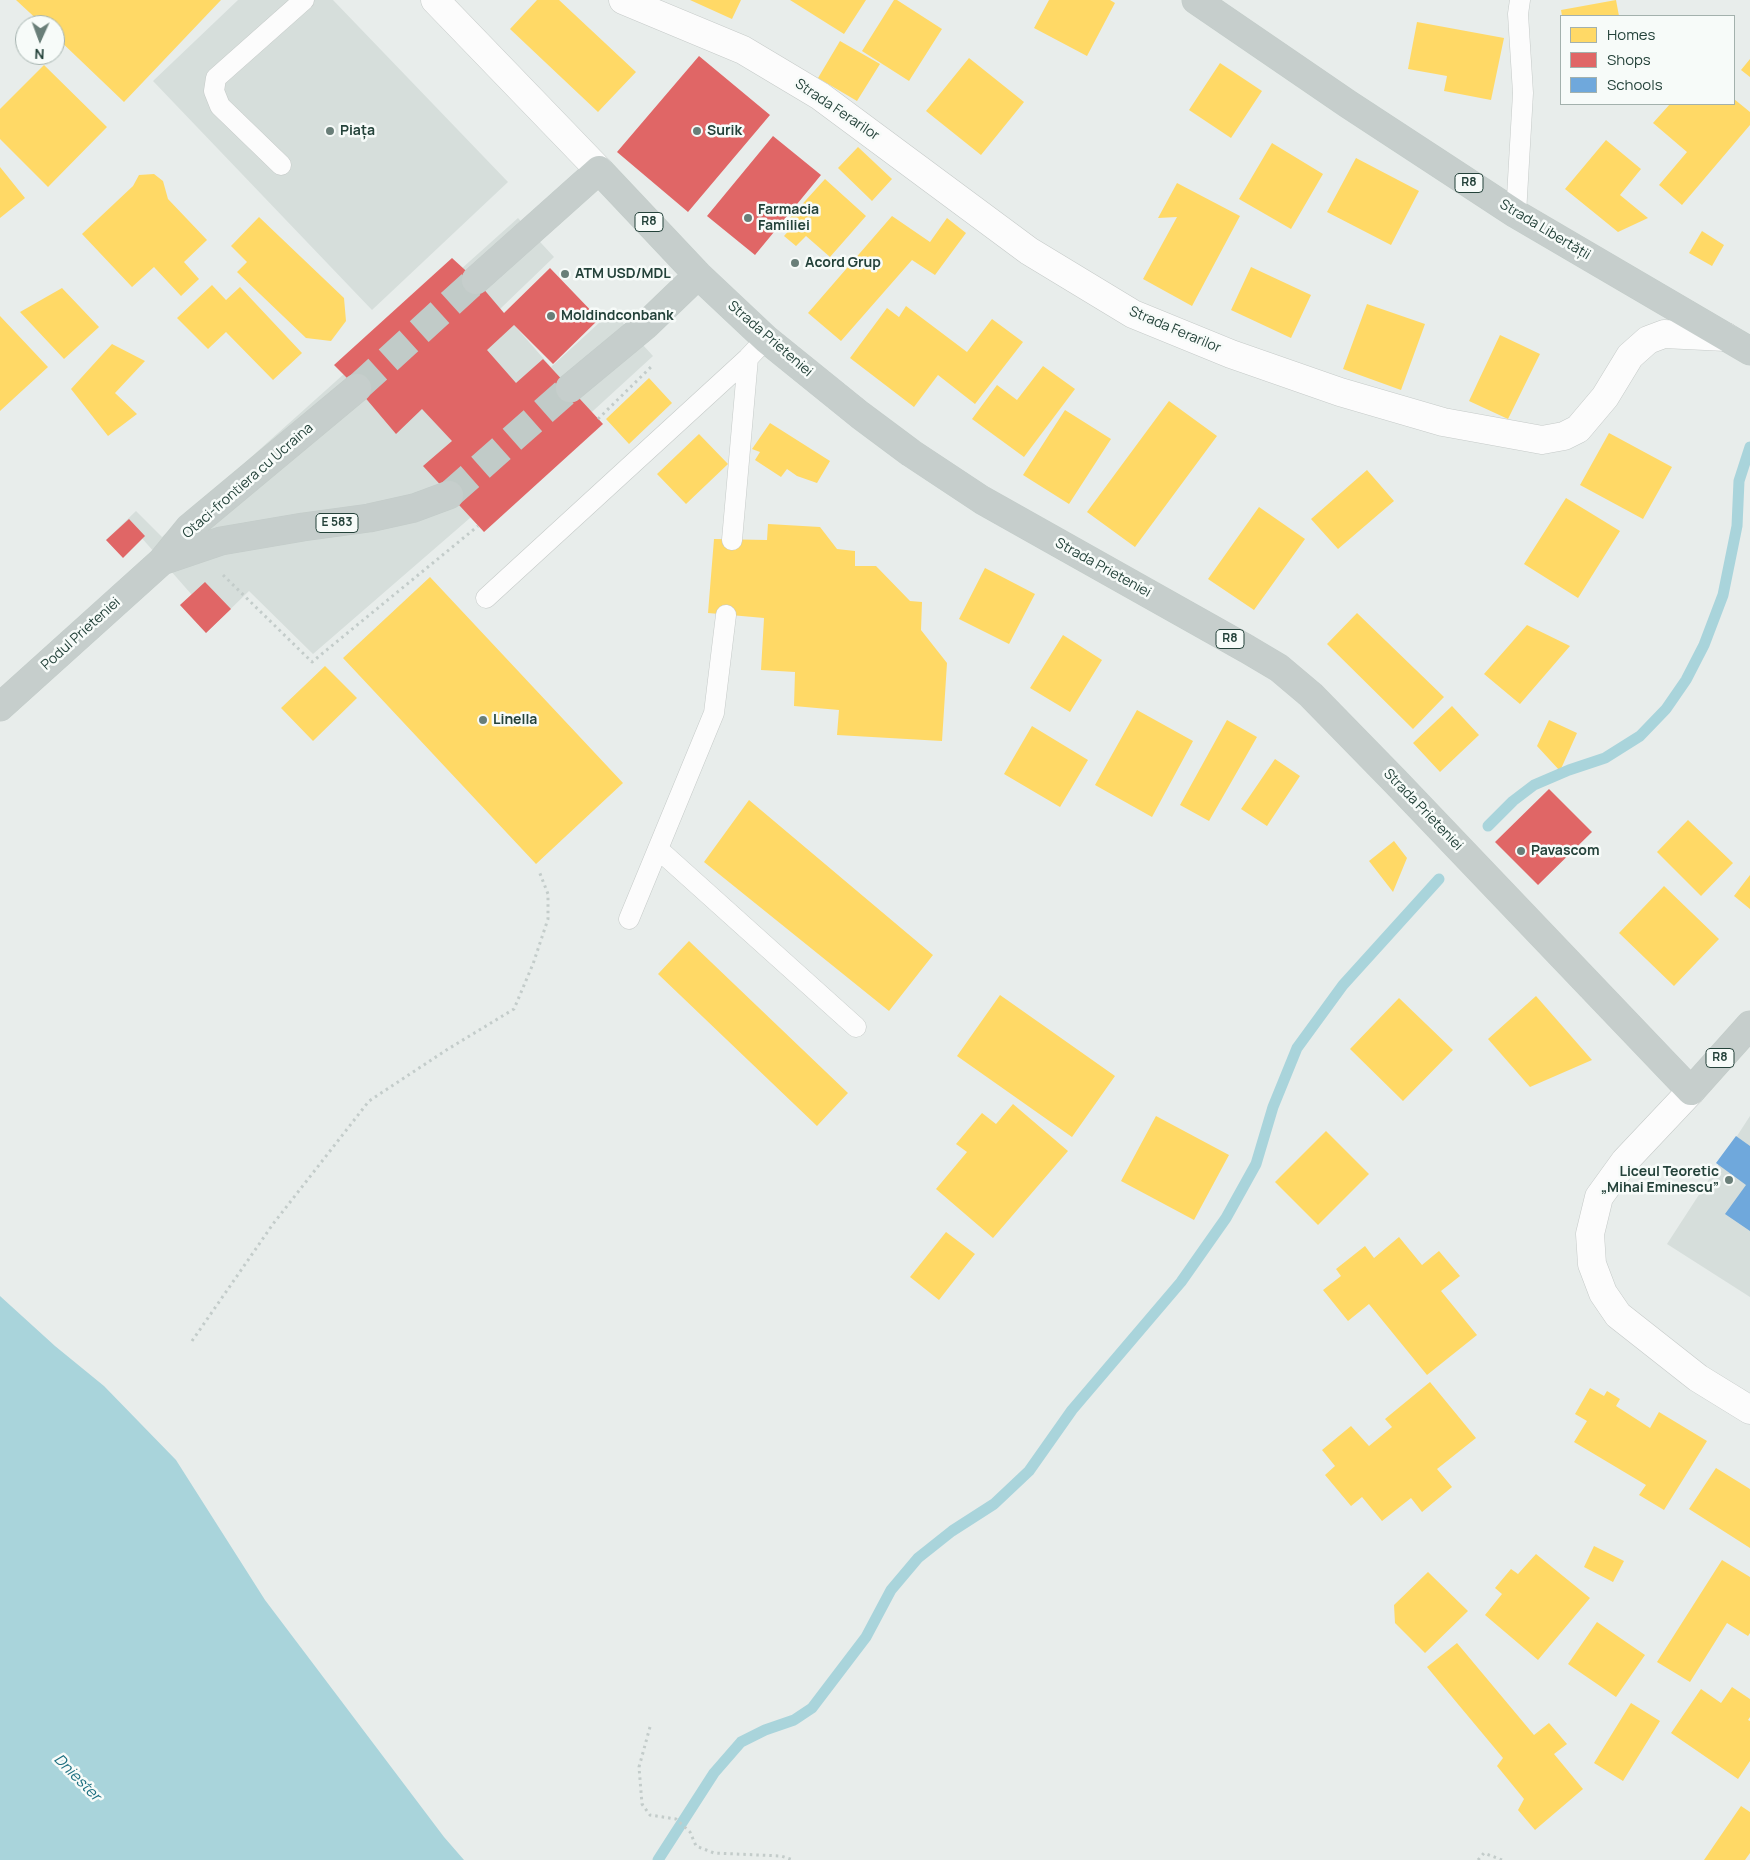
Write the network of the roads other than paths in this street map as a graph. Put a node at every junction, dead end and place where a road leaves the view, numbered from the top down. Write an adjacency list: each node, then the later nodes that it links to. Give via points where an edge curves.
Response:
1 (304, 0): 6 (lane, via 216,78 214,91 220,106)
2 (435, 0): 7 (street, Strada Prieteniei)
3 (623, 0): 11 (street, Strada Ferarilor, via 743,50 820,96 1029,251 1133,314 1231,354 1350,395 1443,422 1542,440 1564,436 1578,429 1605,398 1630,356 1648,340 1664,334)
4 (1196, 0): 8 (highway, Strada Libertății / R8)
5 (1520, 0): 8 (lane, via 1523,93)
6 (281, 165)
7 (599, 170): 9 (highway, Strada Prieteniei / R8); 10 (highway)
8 (1516, 214): 11 (highway, Strada Libertății / R8)
9 (698, 275): 12 (highway, Strada Prieteniei / R8); 16 (highway, via 646,325)
10 (476, 280)
11 (1726, 338): 13 (highway, Strada Libertății / R8)
12 (766, 339): 14 (lane); 27 (highway, Strada Prieteniei / R8, via 860,415 982,500 1278,668 1311,695 1390,776)
13 (1750, 351)
14 (748, 358): 18 (lane); 20 (lane)
15 (358, 388): 19 (highway, Otaci-frontiera cu Ucraina / E 583, via 189,528)
16 (570, 388)
17 (450, 495): 19 (highway, Otaci-frontiera cu Ucraina / E 583, via 414,508 369,518 222,541)
18 (732, 540)
19 (162, 561): 22 (highway, Podul Prieteniei / E 583)
20 (486, 598)
21 (726, 615): 23 (lane, via 714,713)
22 (0, 707)
23 (658, 849): 24 (lane); 26 (lane)
24 (629, 919)
25 (1750, 1025): 27 (highway, R8)
26 (856, 1027)
27 (1691, 1092): 28 (street, via 1625,1161 1599,1197 1590,1234 1592,1264 1603,1293 1618,1315 1698,1378)
28 (1750, 1410)

